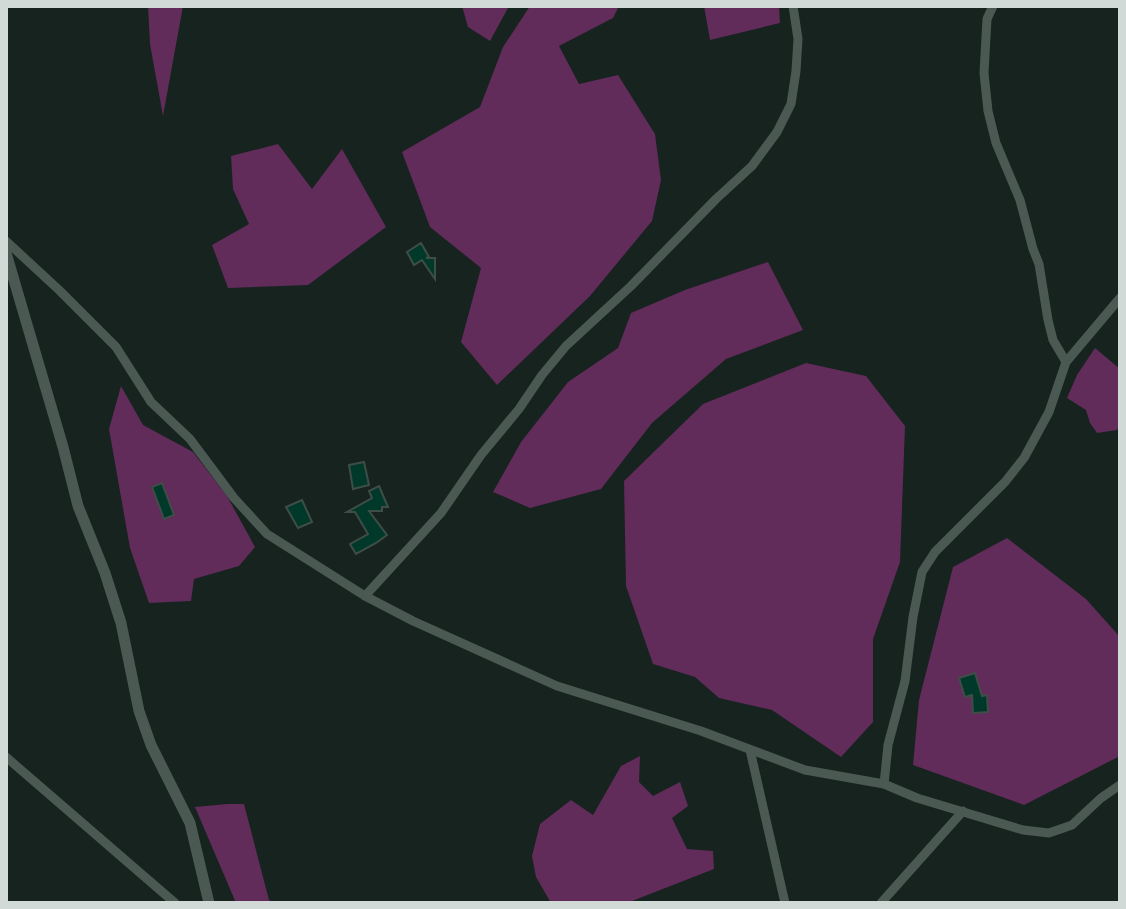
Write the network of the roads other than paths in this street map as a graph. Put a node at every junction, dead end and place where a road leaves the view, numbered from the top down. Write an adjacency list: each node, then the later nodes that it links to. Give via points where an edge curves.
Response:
1 (793, 6): 7 (street, via 796,71 791,104 777,132 752,166 566,346 441,513)
2 (993, 6): 6 (street, via 987,19 984,73 988,111 1039,264 1053,340)
3 (6, 241): 7 (street, via 116,347 151,402 190,439 267,534)
4 (6, 253): 14 (street, via 78,506 121,623 139,711 190,823)
5 (1120, 298): 6 (street)
6 (1066, 362): 10 (street, via 1049,412 1024,458 922,572)
7 (365, 596): 8 (street, via 557,686)
8 (750, 750): 10 (street, via 805,770); 15 (street)
9 (6, 757): 13 (street)
10 (884, 784): 12 (street)
11 (1120, 785): 12 (street, via 1072,825 1049,833)
12 (963, 811): 16 (street)
13 (175, 903)
14 (209, 903)
15 (785, 903)
16 (881, 903)

